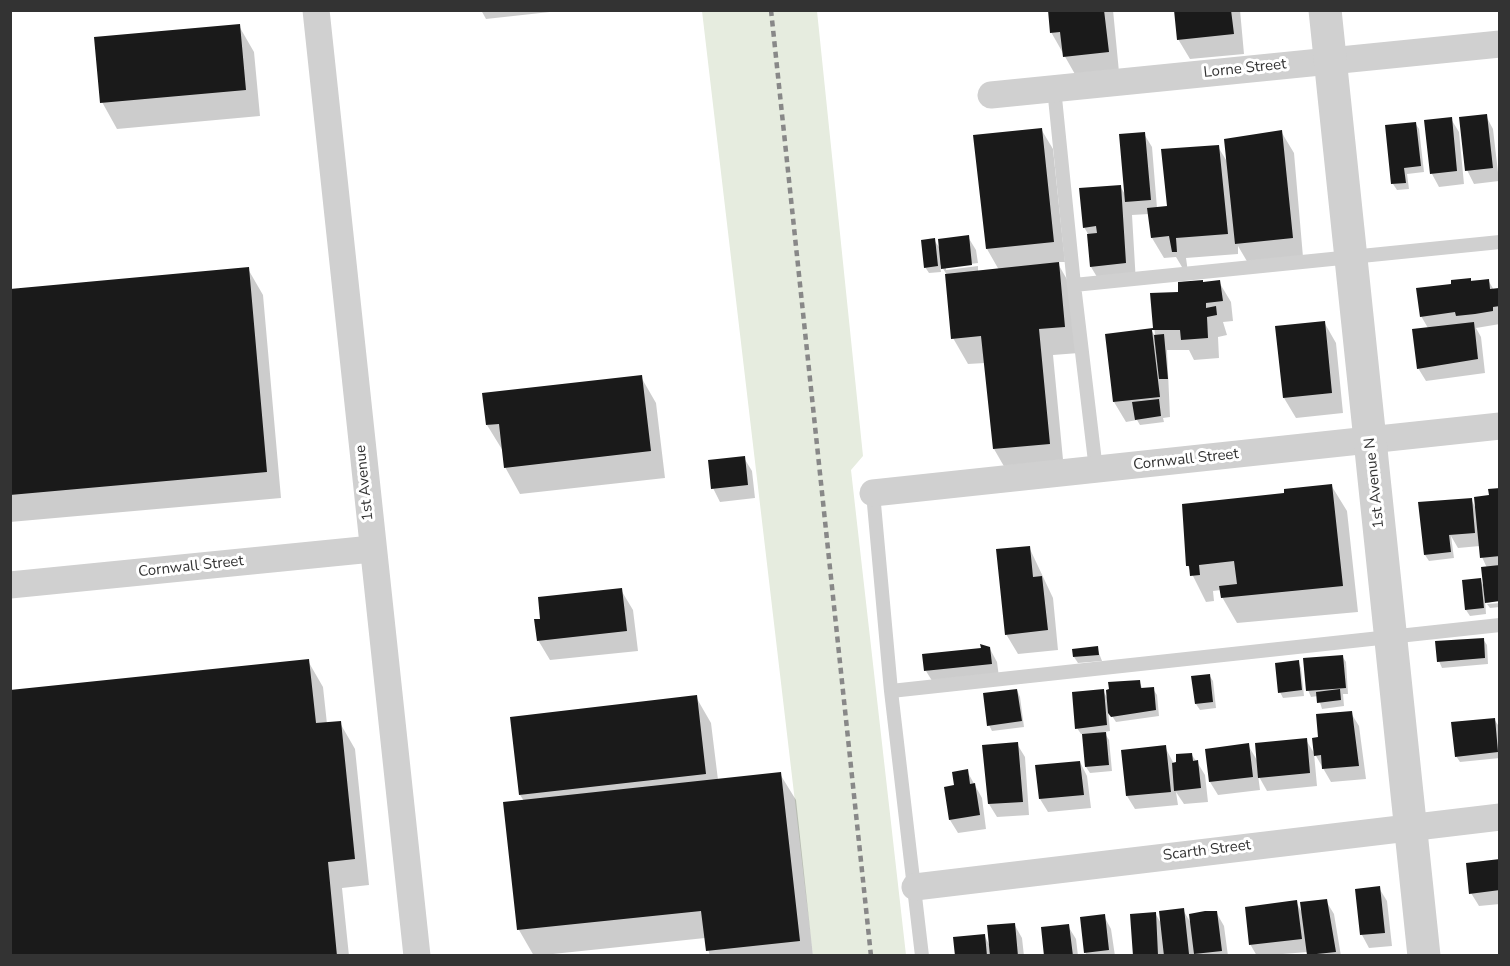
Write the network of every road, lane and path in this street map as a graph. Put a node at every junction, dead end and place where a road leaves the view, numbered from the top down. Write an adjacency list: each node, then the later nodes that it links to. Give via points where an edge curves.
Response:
1 (316, 10): 14 (street, 1st Avenue)
2 (1325, 10): 4 (street, 1st Avenue N)
3 (1500, 44): 4 (street, Lorne Street)
4 (1330, 61): 5 (street, Lorne Street); 8 (street, 1st Avenue N)
5 (1054, 88): 6 (street, Lorne Street); 9 (lane)
6 (991, 94)
7 (1500, 242): 8 (lane)
8 (1351, 258): 9 (lane); 11 (street, 1st Avenue N)
9 (1074, 285): 12 (lane)
10 (1500, 426): 11 (street, Cornwall Street)
11 (1370, 441): 12 (street, Cornwall Street); 17 (street, 1st Avenue N)
12 (1096, 470): 13 (street, Cornwall Street)
13 (873, 493): 18 (lane)
14 (372, 549): 15 (street, Cornwall Street); 22 (street, 1st Avenue)
15 (10, 585)
16 (1500, 625): 17 (lane)
17 (1391, 638): 18 (lane); 20 (street, 1st Avenue N)
18 (891, 691): 21 (lane)
19 (1500, 817): 20 (street, Scarth Street)
20 (1410, 826): 21 (street, Scarth Street); 24 (street, 1st Avenue N)
21 (915, 887): 23 (lane)
22 (417, 956)
23 (922, 956)
24 (1424, 956)

